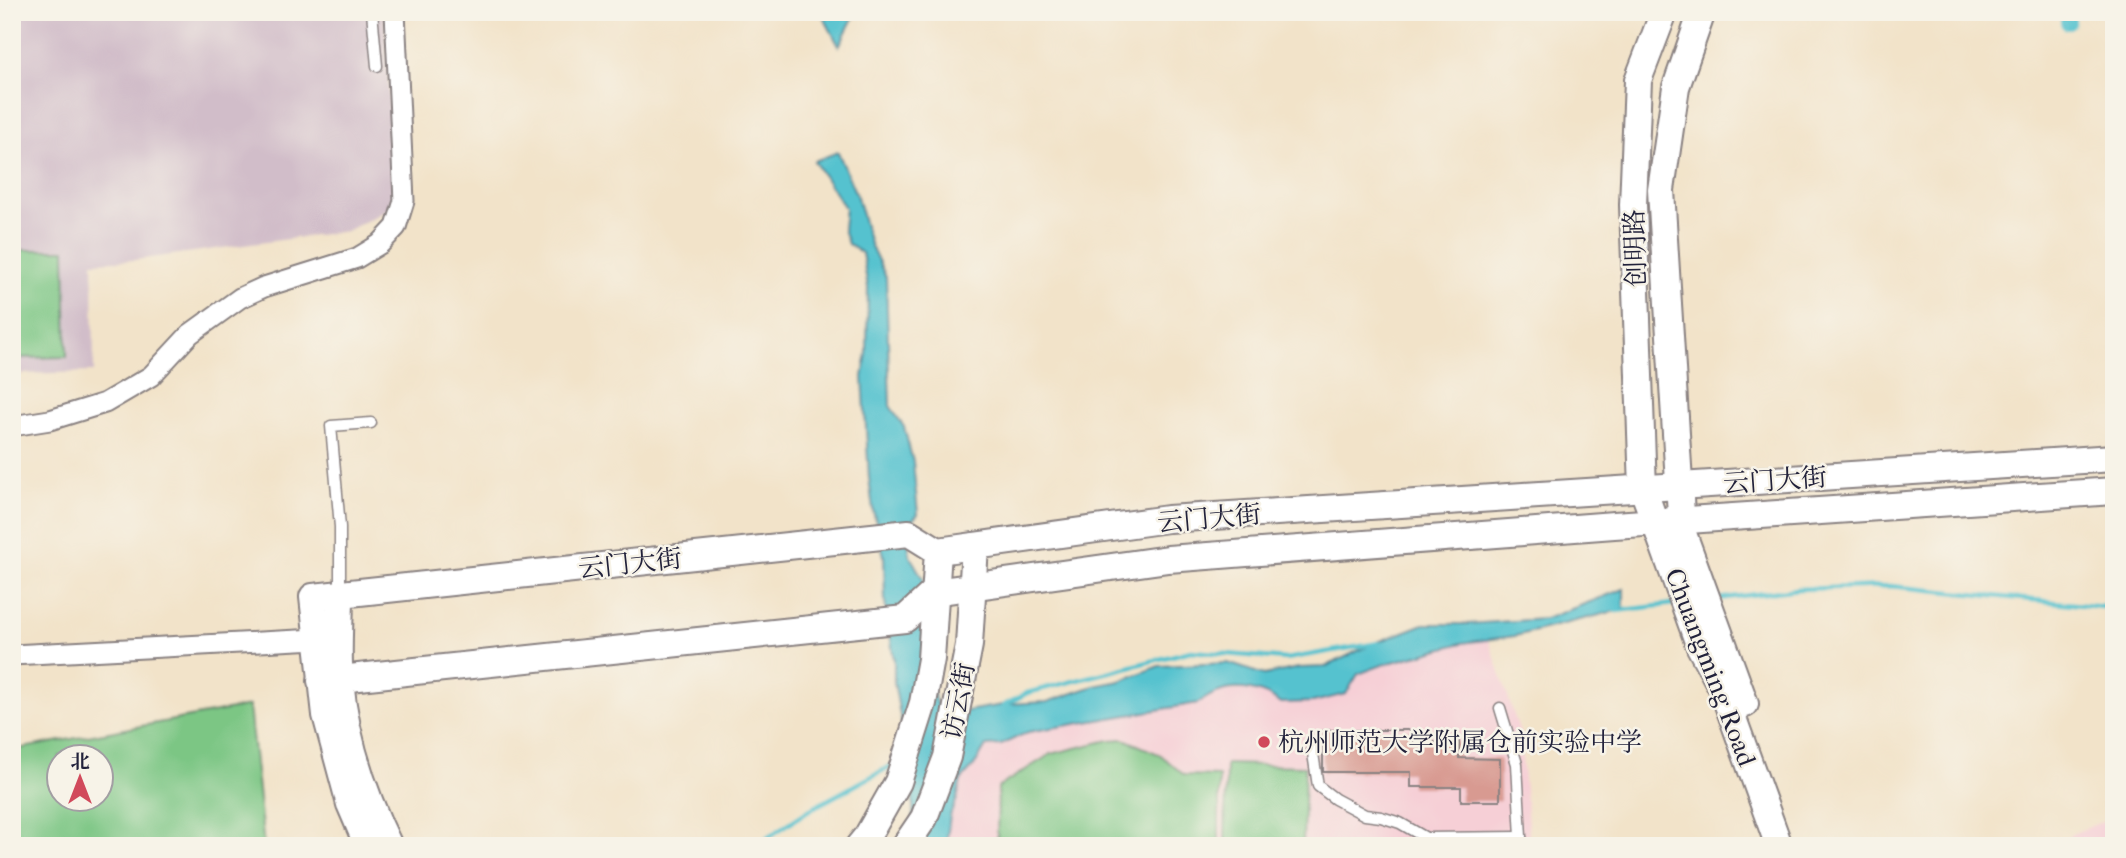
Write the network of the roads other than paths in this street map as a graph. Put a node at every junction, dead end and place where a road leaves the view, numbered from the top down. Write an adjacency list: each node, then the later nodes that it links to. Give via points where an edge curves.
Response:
1 (372, 12): 5 (lane)
2 (395, 12): 7 (street, via 404,201 396,227 357,258 240,298 190,334 151,376 105,403)
3 (1664, 12): 10 (main road, 创明路, via 1638,80 1633,205)
4 (1702, 12): 9 (main road, 创明路, via 1676,87 1661,190)
5 (377, 66)
6 (371, 423): 19 (lane, via 331,426 340,527)
7 (12, 426)
8 (2114, 458): 9 (main road, 云门大街)
9 (1680, 486): 10 (main road, 云门大街); 12 (main road, Chuangming Road)
10 (1643, 489): 13 (main road, Chuangming Road); 14 (main road, 云门大街, via 1168,519)
11 (2114, 491): 12 (main road, 云门大街)
12 (1682, 522): 13 (main road, 云门大街); 16 (main road, Chuangming Road)
13 (1655, 523): 16 (main road, Chuangming Road); 17 (main road, 云门大街, via 1180,558)
14 (975, 546): 15 (main road, 云门大街); 17 (main road, 访云街)
15 (937, 551): 18 (main road, 访云街); 19 (main road, 云门大街, via 909,533)
16 (1681, 561): 20 (main road, Chuangming Road)
17 (973, 587): 18 (main road, 云门大街); 31 (main road, 访云街, via 967,654 947,757 925,818)
18 (934, 593): 23 (main road, via 905,619); 30 (main road, 访云街, via 923,704 898,782)
19 (340, 594): 21 (main road, 云门大街, via 313,597); 23 (main road)
20 (1708, 637): 33 (main road, Chuangming Road); 34 (main road, Chuangming Road)
21 (317, 639): 22 (street); 23 (main road)
22 (12, 655)
23 (331, 681): 28 (main road, via 326,715 338,767); 29 (main road, via 367,795)
24 (1500, 708): 27 (lane, via 1517,764)
25 (1312, 747): 26 (lane, via 1318,786 1365,815 1400,823)
26 (1426, 838): 27 (lane); 32 (lane)
27 (1521, 842)
28 (368, 846)
29 (389, 846)
30 (859, 846)
31 (905, 846)
32 (1418, 846)
33 (1779, 846)
34 (1798, 846)

